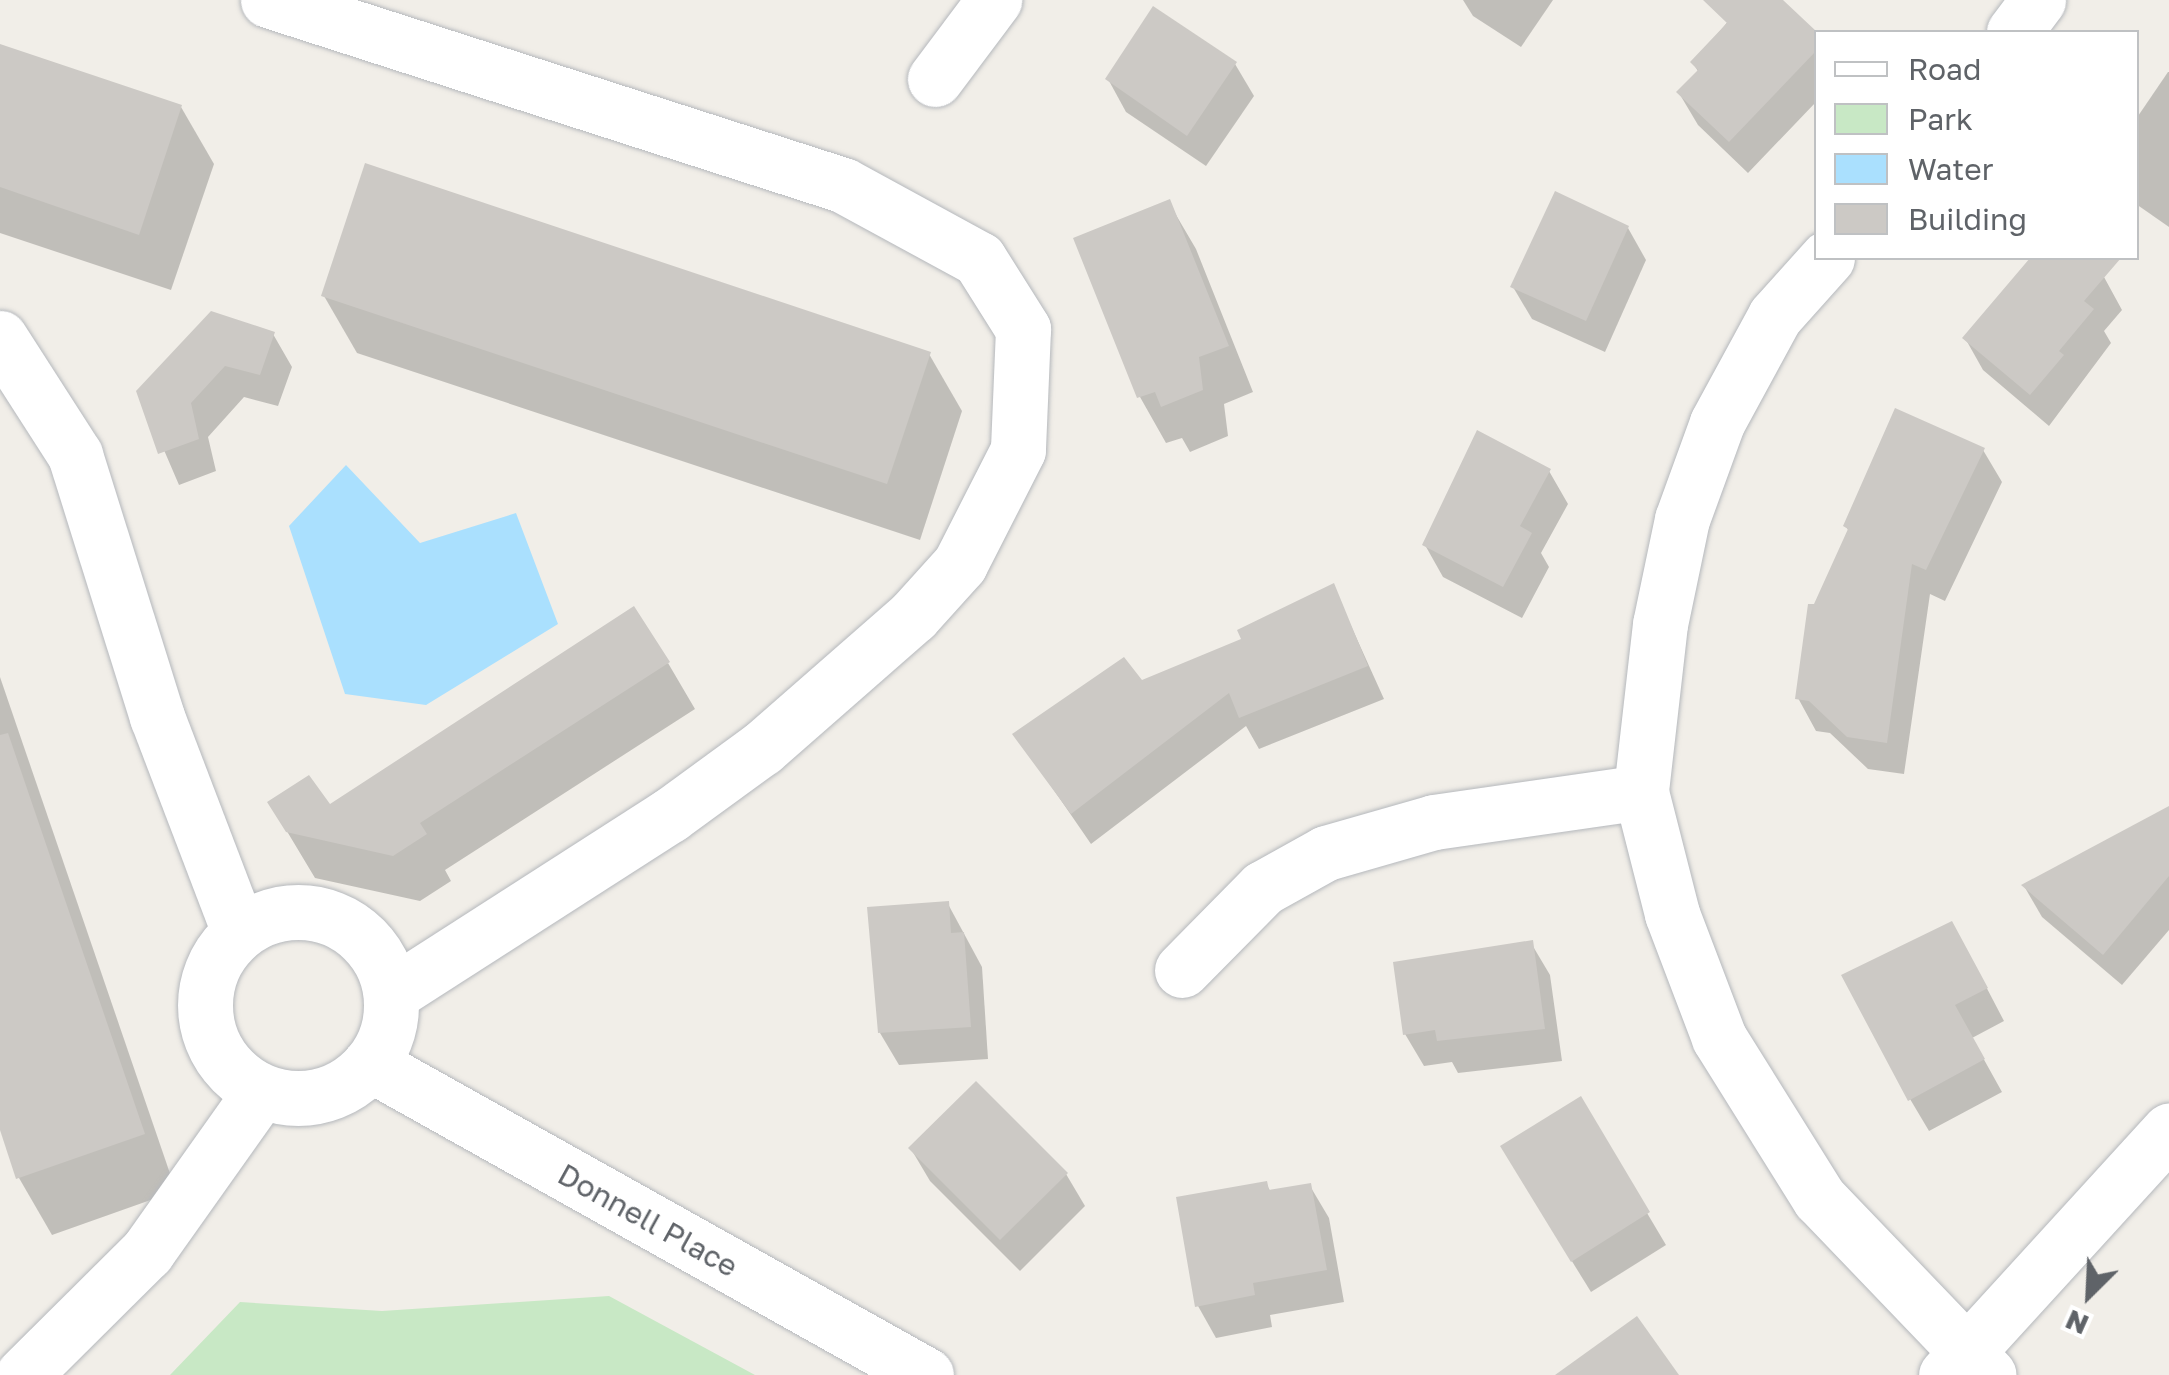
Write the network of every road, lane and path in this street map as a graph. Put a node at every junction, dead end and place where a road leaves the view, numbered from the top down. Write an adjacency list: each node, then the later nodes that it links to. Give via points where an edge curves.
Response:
1 (268, 0): 11 (street, via 844,185 979,259 1024,329 1018,450 960,564 914,616 762,748 670,815)
2 (994, 0): 5 (street)
3 (2038, 0): 4 (street)
4 (2016, 30)
5 (935, 79)
6 (1825, 260): 8 (street, via 1775,316 1717,422 1682,519 1660,624)
7 (0, 338): 9 (street, via 75,455 156,717)
8 (1641, 792): 10 (street, via 1434,822 1326,854 1263,888); 15 (street, via 1672,914 1720,1038 1819,1198)
9 (239, 932): 11 (street, via 292,912 346,925 384,967); 13 (street, via 218,955 206,985 205,1017 214,1047 234,1073)
10 (1182, 970)
11 (391, 994): 12 (street, via 384,1043)
12 (370, 1064): 13 (street, via 320,1096); 17 (street, Donnell Place)
13 (261, 1091): 16 (street, via 147,1252)
14 (2169, 1131): 15 (street)
15 (1967, 1367)
16 (23, 1375)
17 (926, 1375)

